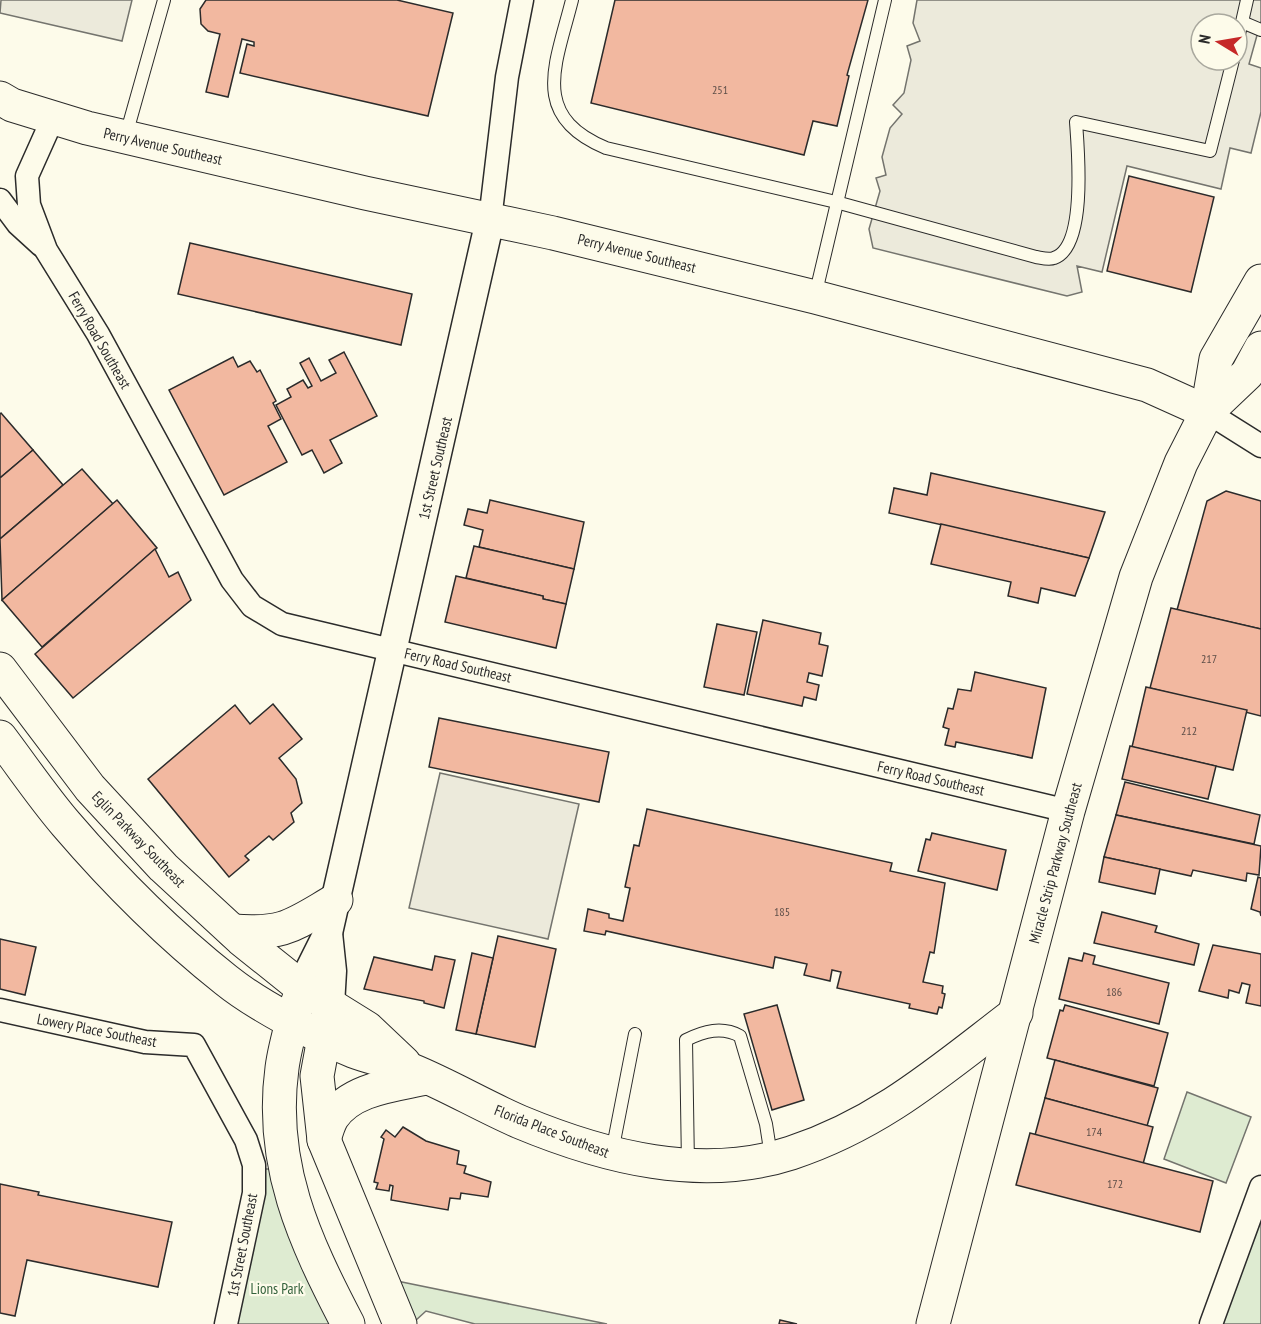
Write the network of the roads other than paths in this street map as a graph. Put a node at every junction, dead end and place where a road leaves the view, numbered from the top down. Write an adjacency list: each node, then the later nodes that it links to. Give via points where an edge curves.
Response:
1 (164, 0): 8 (lane)
2 (522, 0): 11 (street, 1st Street Southeast, via 507,77)
3 (572, 0): 10 (lane, via 556,66 554,96 559,115 584,139 606,148)
4 (885, 0): 10 (lane)
5 (1230, 72): 10 (lane, via 1210,151 1076,122 1081,190 1069,241 1064,252 1053,259)
6 (0, 98): 7 (main road, Perry Avenue Southeast)
7 (53, 118): 8 (main road, Perry Avenue Southeast); 12 (street, Ferry Road Southeast, via 27,176 29,205)
8 (125, 137): 11 (main road, Perry Avenue Southeast)
9 (0, 200): 12 (street, Ferry Road Southeast, via 18,224)
10 (836, 202): 14 (lane)
11 (490, 220): 14 (main road, Perry Avenue Southeast); 18 (street, 1st Street Southeast)
12 (46, 250): 18 (street, Ferry Road Southeast, via 98,334 232,580 252,606 282,624)
13 (1261, 281): 16 (main road, via 1216,359)
14 (815, 297): 16 (main road, Perry Avenue Southeast, via 1147,385)
15 (1261, 348): 16 (main road, via 1247,374)
16 (1207, 412): 17 (street, Perry Avenue Southeast); 21 (main road, Miracle Strip Parkway Southeast, via 1181,463 1136,577)
17 (1261, 446)
18 (395, 650): 21 (street, Ferry Road Southeast); 22 (street, 1st Street Southeast)
19 (0, 669): 23 (main road, Eglin Parkway Southeast, via 90,788 163,867)
20 (0, 737): 29 (main road, via 65,823 140,904 228,982)
21 (1068, 811): 28 (main road, Miracle Strip Parkway Southeast)
22 (336, 900): 23 (main road, via 284,930); 24 (street, 1st Street Southeast)
23 (233, 932): 25 (main road, Eglin Parkway Southeast)
24 (328, 933): 25 (street); 26 (street)
25 (301, 987): 26 (main road, Eglin Parkway Southeast); 29 (main road)
26 (330, 1005): 31 (main road); 33 (main road, Eglin Parkway Southeast, via 367,1028)
27 (0, 1010): 32 (street, Lowery Place Southeast, via 145,1042)
28 (1016, 1013): 36 (main road, Florida Place Southeast, via 900,1102 860,1126); 42 (main road, Miracle Strip Parkway Southeast)
29 (293, 1020): 31 (main road); 40 (main road, via 279,1089 282,1163 306,1235)
30 (635, 1034): 35 (lane)
31 (323, 1036): 33 (main road); 34 (main road, via 316,1076)
32 (194, 1045): 39 (street, 1st Street Southeast, via 246,1140 254,1165 254,1193)
33 (419, 1074): 34 (main road, via 362,1094 346,1104 333,1117); 35 (main road, Florida Place Southeast, via 521,1122)
34 (324, 1140): 41 (main road)
35 (612, 1154): 37 (main road, Florida Place Southeast)
36 (771, 1157): 37 (main road, Florida Place Southeast); 37 (lane, via 766,1124 740,1036 721,1030 686,1040)
37 (687, 1165)
38 (1261, 1187): 43 (street)
39 (226, 1324)
40 (348, 1324)
41 (400, 1324)
42 (933, 1324)
43 (1211, 1324)

